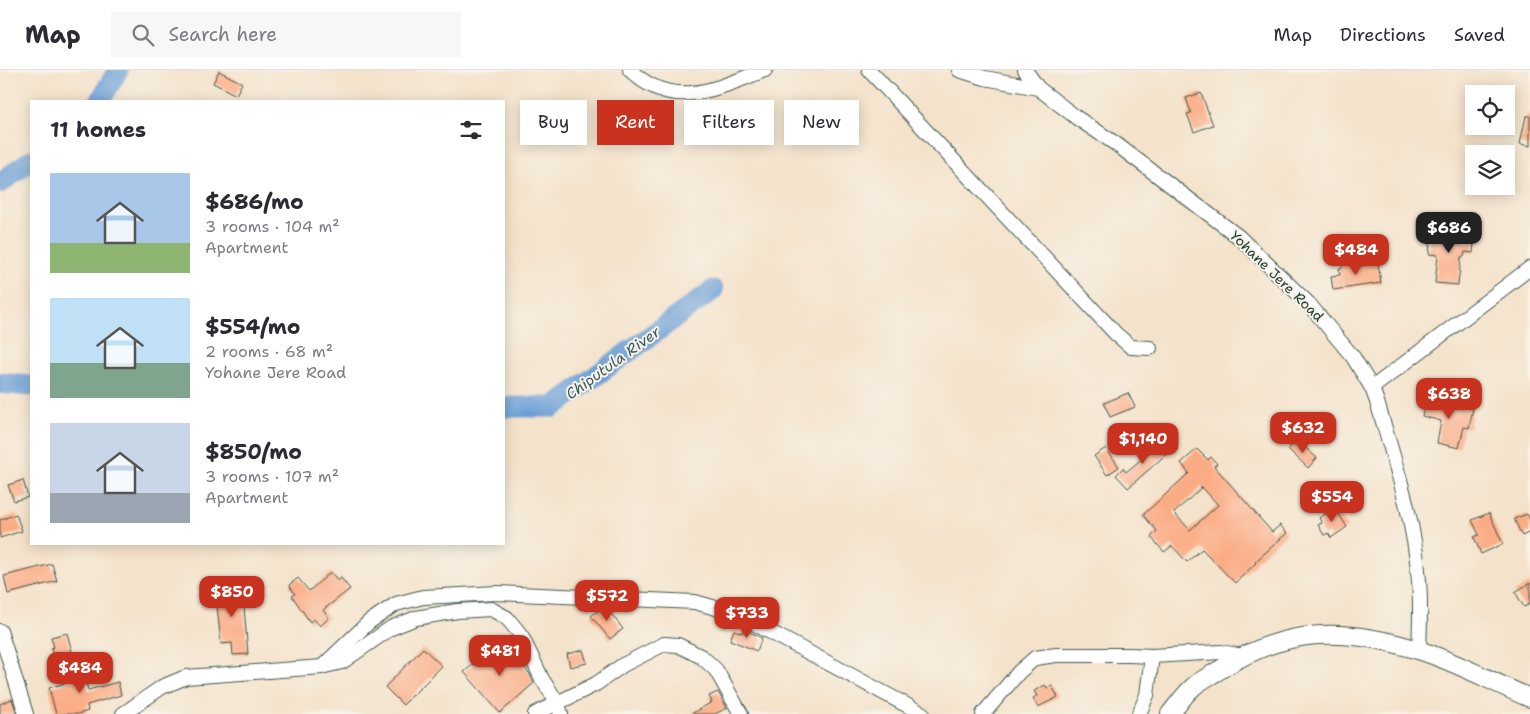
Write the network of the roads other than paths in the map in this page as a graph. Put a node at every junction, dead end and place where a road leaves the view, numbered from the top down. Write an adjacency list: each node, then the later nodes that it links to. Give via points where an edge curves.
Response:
1 (630, 70): 2 (street, via 643,82 672,94 697,93)
2 (765, 70)
3 (869, 70): 8 (street, via 1116,334 1130,347)
4 (959, 70): 6 (street, Yohane Jere Road)
5 (1025, 70): 6 (street)
6 (1038, 88): 9 (street, Yohane Jere Road, via 1239,237 1309,304 1353,357)
7 (1530, 268): 9 (street)
8 (1150, 348)
9 (1372, 388): 11 (street, Yohane Jere Road, via 1398,472 1414,546 1420,593)
10 (0, 631): 17 (street)
11 (1419, 650): 13 (street, via 1364,637 1325,635 1274,642); 15 (street)
12 (1152, 656): 13 (street, via 1220,652); 22 (street, via 1056,655 1035,658); 23 (street, via 1146,695)
13 (1242, 656): 24 (street, via 1192,688)
14 (322, 667): 16 (street, via 342,662 391,628 416,618 490,609 507,618 521,635); 18 (street, via 186,677 162,687); 21 (street, via 370,622 396,604 423,597 497,593 695,602 737,614)
15 (1530, 698)
16 (559, 708): 19 (street); 20 (street, via 624,665 664,644 678,645 702,657 716,670)
17 (26, 714)
18 (123, 714)
19 (535, 714)
20 (741, 714)
21 (923, 714)
22 (983, 714)
23 (1139, 714)
24 (1170, 714)

